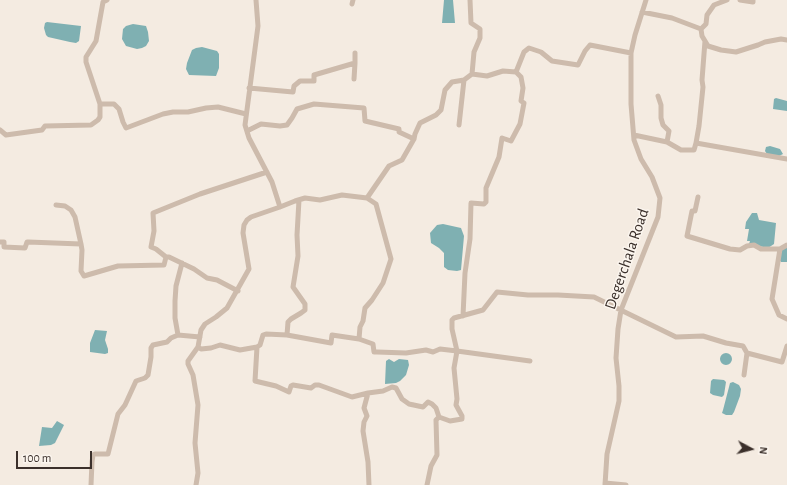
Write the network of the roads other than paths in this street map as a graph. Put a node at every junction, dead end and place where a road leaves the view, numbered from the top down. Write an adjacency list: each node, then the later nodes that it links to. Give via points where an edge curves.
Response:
1 (108, 0): 21 (street, via 103,2 96,41 86,57)
2 (256, 0): 19 (street, via 258,26)
3 (470, 0): 16 (street, via 471,23 480,29)
4 (646, 0): 8 (street, Degerchala Road)
5 (727, 0): 9 (street, via 714,5 707,15 706,24)
6 (740, 0): 7 (street)
7 (753, 0)
8 (642, 12): 9 (street, via 672,18); 13 (street, Degerchala Road)
9 (701, 29): 11 (street)
10 (787, 40): 11 (street, via 765,42 736,52 713,48)
11 (705, 41): 29 (street, via 703,87)
12 (355, 53): 14 (street)
13 (631, 53): 15 (street, via 590,45 578,65 552,62 541,52 529,48 524,52); 26 (street, Degerchala Road)
14 (355, 63): 17 (street); 19 (street, via 314,75 314,81 300,80 294,86 293,92)
15 (516, 72): 16 (street, via 503,71 487,76); 45 (street, via 521,77 523,88 521,101 524,103 520,124 512,141 502,138 499,157 486,188 486,202 471,203)
16 (472, 74): 18 (street)
17 (354, 79)
18 (464, 80): 23 (street); 27 (street, via 452,82 445,90 441,110 420,123)
19 (249, 88): 22 (street)
20 (658, 96): 28 (street, via 663,125 668,131)
21 (100, 104): 22 (street, via 114,104 119,109 126,128 163,114 206,108 218,107); 24 (street, via 100,116 91,125 45,126 42,130 6,135)
22 (246, 114): 25 (street)
23 (459, 125)
24 (0, 130)
25 (247, 131): 27 (street, via 261,124 287,125 297,109 314,104 364,108 365,121 399,129 399,132); 31 (street)
26 (634, 135): 28 (street); 44 (street, Degerchala Road, via 641,159 652,177 660,198 658,217)
27 (414, 139): 33 (street, via 402,160 389,166)
28 (667, 142): 29 (street, via 681,150 694,150)
29 (696, 144): 30 (street)
30 (787, 159)
31 (267, 172): 36 (street); 41 (street, via 206,191 153,213 154,231 151,247)
32 (698, 197): 40 (street, via 687,236 730,249 740,250 754,245 761,249)
33 (367, 198): 34 (street, via 342,195 326,199); 50 (street, via 376,204 391,259 383,284 365,308)
34 (299, 200): 36 (street); 48 (street, via 298,256 292,287 305,304 305,310 288,322)
35 (56, 205): 38 (street, via 71,210)
36 (280, 207): 43 (street, via 251,217 244,225 249,269)
37 (0, 242): 38 (street, via 4,242 4,247 26,248 27,242)
38 (81, 244): 41 (street, via 84,276 118,266 164,265)
39 (787, 245): 40 (street)
40 (780, 249): 46 (street, via 772,299 779,315)
41 (166, 257): 42 (street)
42 (182, 263): 43 (street, via 207,278 217,280); 47 (street, via 175,301)
43 (238, 291): 49 (street, via 227,308 205,324)
44 (621, 310): 45 (street, via 594,297 497,292 483,310); 55 (street, via 676,337 703,336 742,346); 60 (street, Degerchala Road, via 616,358 619,401 607,454)
45 (463, 316): 54 (street, via 452,320)
46 (787, 319)
47 (178, 335): 49 (street); 61 (street, via 151,348 148,376 136,381 118,414 108,454 94,455)
48 (287, 335): 50 (street, via 331,343 332,335); 53 (street, via 263,335)
49 (200, 337): 52 (street)
50 (358, 339): 54 (street, via 373,344 374,352 433,352 440,349)
51 (787, 346): 55 (street, via 782,362)
52 (198, 347): 53 (street, via 201,349 220,345 240,350); 62 (street, via 188,361 198,405 195,443 198,473)
53 (257, 347): 58 (street, via 255,381 289,392 293,384 311,388 319,385 352,397)
54 (457, 351): 56 (street); 59 (street, via 454,368 456,405 462,419 450,421)
55 (748, 353): 57 (street)
56 (530, 361)
57 (744, 375)
58 (368, 393): 59 (street, via 396,388 402,399 409,404 423,407 428,402 432,404); 63 (street, via 364,408 367,416 363,431)
59 (439, 417): 64 (street, via 436,420 437,455 431,466)
60 (605, 484): 65 (street)
61 (91, 485)
62 (196, 485)
63 (369, 485)
64 (427, 485)
65 (626, 485)

